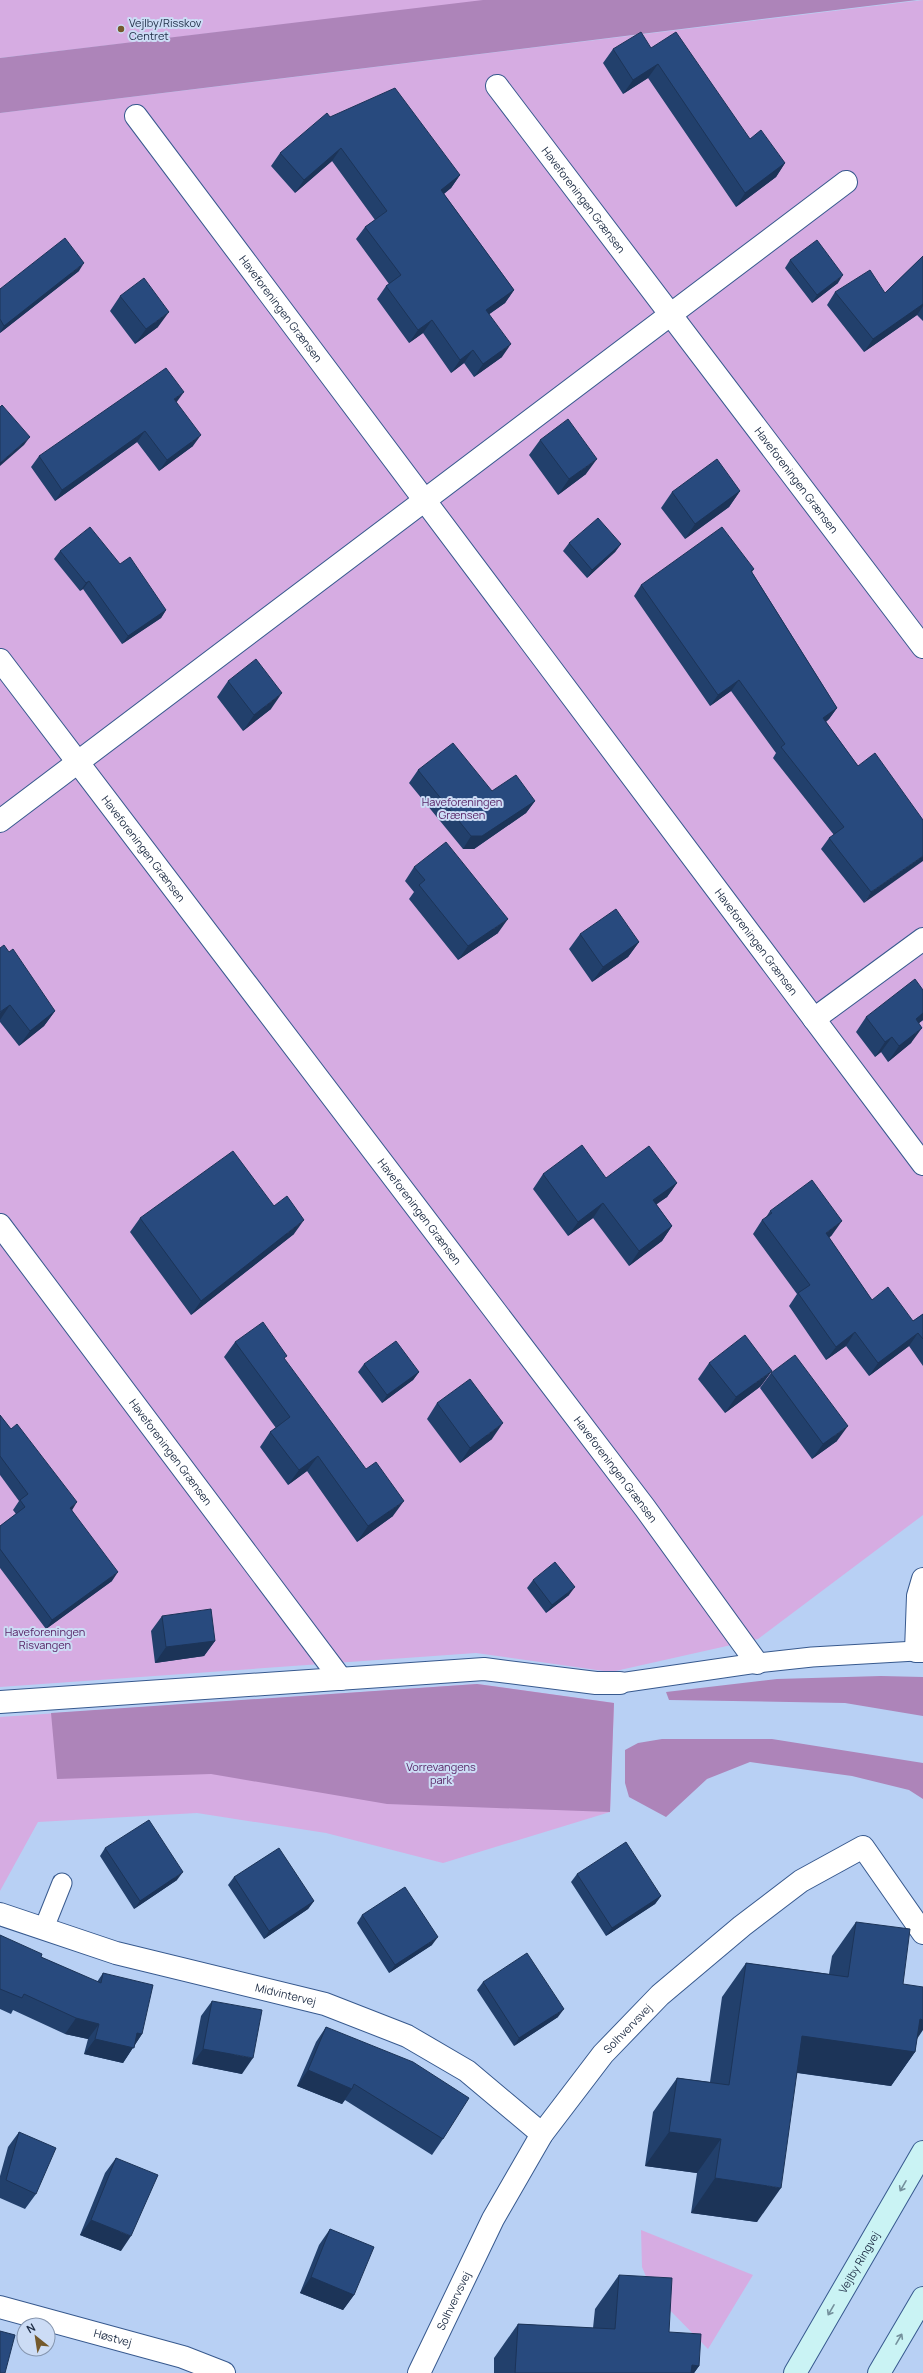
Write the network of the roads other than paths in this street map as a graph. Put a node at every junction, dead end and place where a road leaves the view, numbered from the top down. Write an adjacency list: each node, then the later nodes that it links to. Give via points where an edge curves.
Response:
1 (497, 86): 4 (street, Haveforeningen Grænsen)
2 (136, 116): 5 (street, Haveforeningen Grænsen)
3 (846, 182): 4 (street)
4 (670, 314): 5 (street); 6 (street, Haveforeningen Grænsen)
5 (425, 502): 8 (street); 11 (street, Haveforeningen Grænsen)
6 (923, 648)
7 (0, 660): 8 (street, Haveforeningen Grænsen)
8 (79, 764): 9 (street); 16 (street, Haveforeningen Grænsen, via 645,1508)
9 (0, 821)
10 (923, 939): 11 (street)
11 (814, 1019): 12 (street, Haveforeningen Grænsen)
12 (923, 1164)
13 (0, 1225): 17 (street, Haveforeningen Grænsen)
14 (923, 1579): 15 (street, via 918,1596)
15 (919, 1651): 16 (lane)
16 (757, 1662): 18 (lane)
17 (341, 1680): 18 (street, via 484,1669 596,1683); 19 (street)
18 (620, 1683)
19 (0, 1702)
20 (62, 1883): 22 (lane)
21 (0, 1914): 22 (street, Midvintervej)
22 (44, 1928): 24 (street, Midvintervej, via 116,1953 325,2004 407,2036 467,2071)
23 (923, 1933): 24 (street, Solhvervsvej, via 864,1847 801,1881 742,1926 660,1995 603,2054)
24 (542, 2134): 29 (street, Solhvervsvej, via 493,2219)
25 (923, 2152): 30 (main road, Vejlby Ringvej, one-way to 30)
26 (923, 2298): 31 (main road, one-way to 26)
27 (0, 2307): 28 (street, Høstvej, via 183,2357)
28 (224, 2373)
29 (419, 2373)
30 (795, 2373)
31 (879, 2373)

